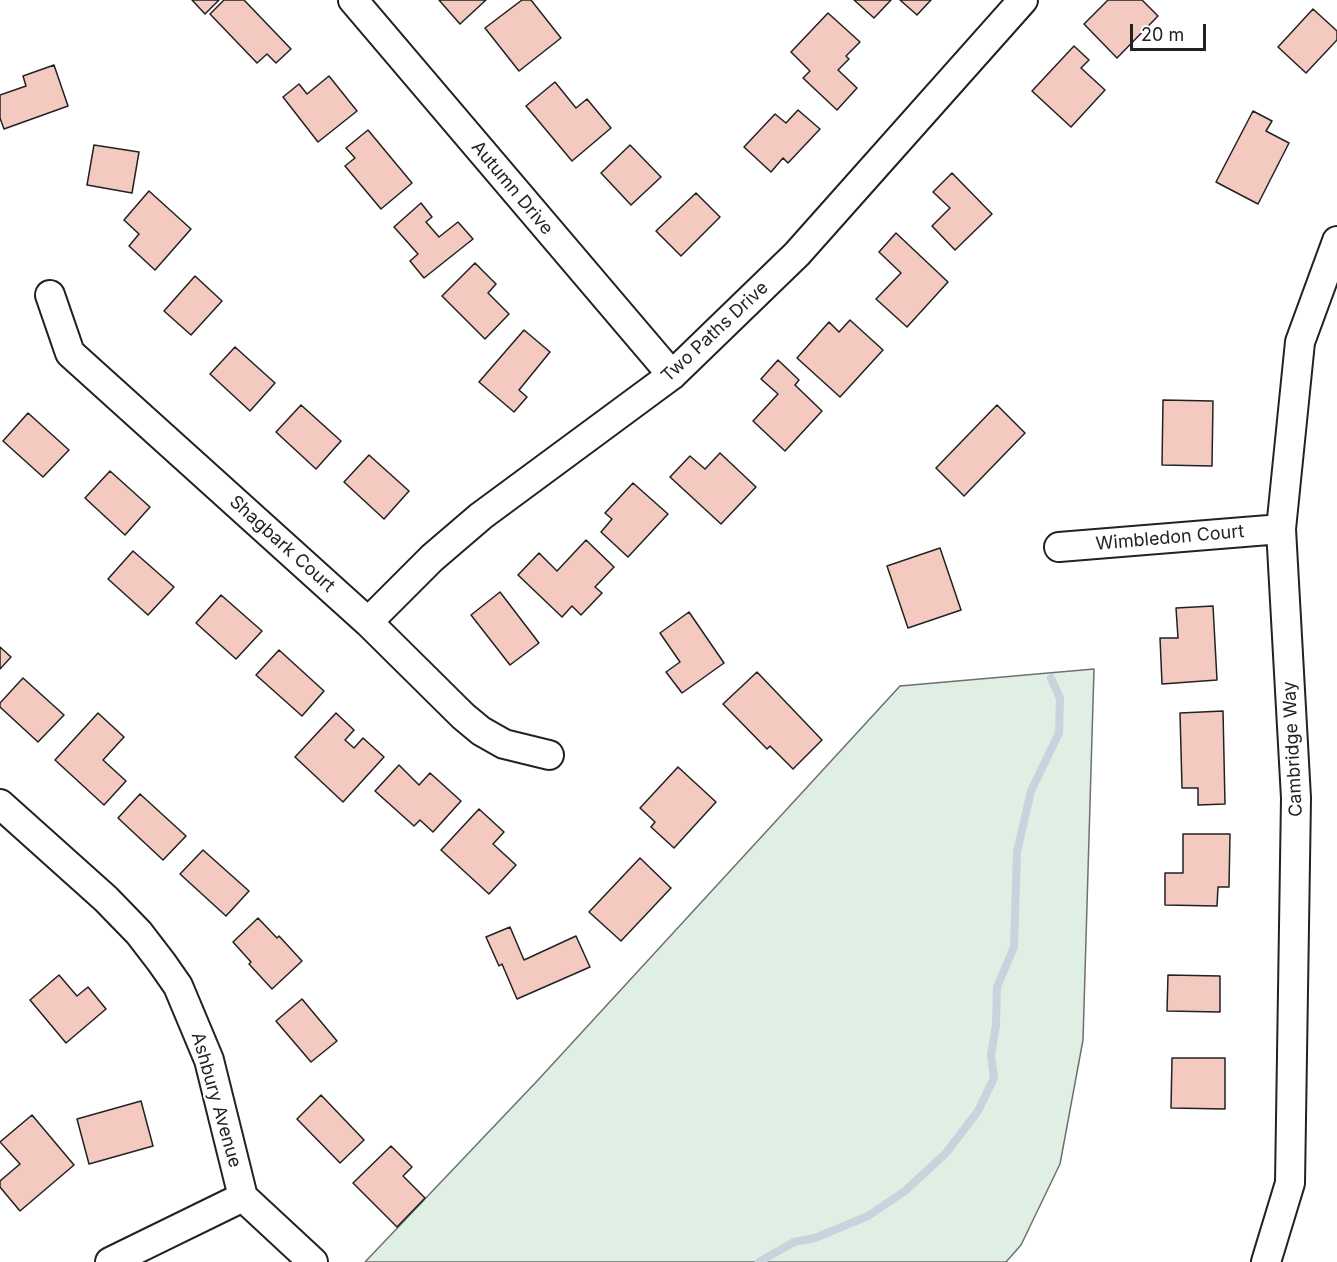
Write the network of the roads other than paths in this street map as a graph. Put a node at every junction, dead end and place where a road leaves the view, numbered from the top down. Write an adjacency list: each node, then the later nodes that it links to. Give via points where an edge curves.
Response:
1 (353, 0): 5 (street, Autumn Drive)
2 (1023, 0): 5 (street, Two Paths Drive, via 797,254)
3 (1337, 241): 6 (street, Cambridge Way, via 1300,342)
4 (50, 295): 8 (street, Shagbark Court, via 70,352)
5 (672, 375): 8 (street, Two Paths Drive, via 481,516)
6 (1281, 529): 7 (street, Wimbledon Court); 14 (street, Cambridge Way, via 1296,798 1290,1183)
7 (1059, 547)
8 (368, 622): 9 (street, Shagbark Court, via 481,731 504,744)
9 (549, 755)
10 (0, 804): 11 (street, Ashbury Avenue, via 106,899 139,933 178,986 209,1060)
11 (243, 1197): 12 (street); 13 (street)
12 (110, 1262)
13 (312, 1262)
14 (1266, 1262)

